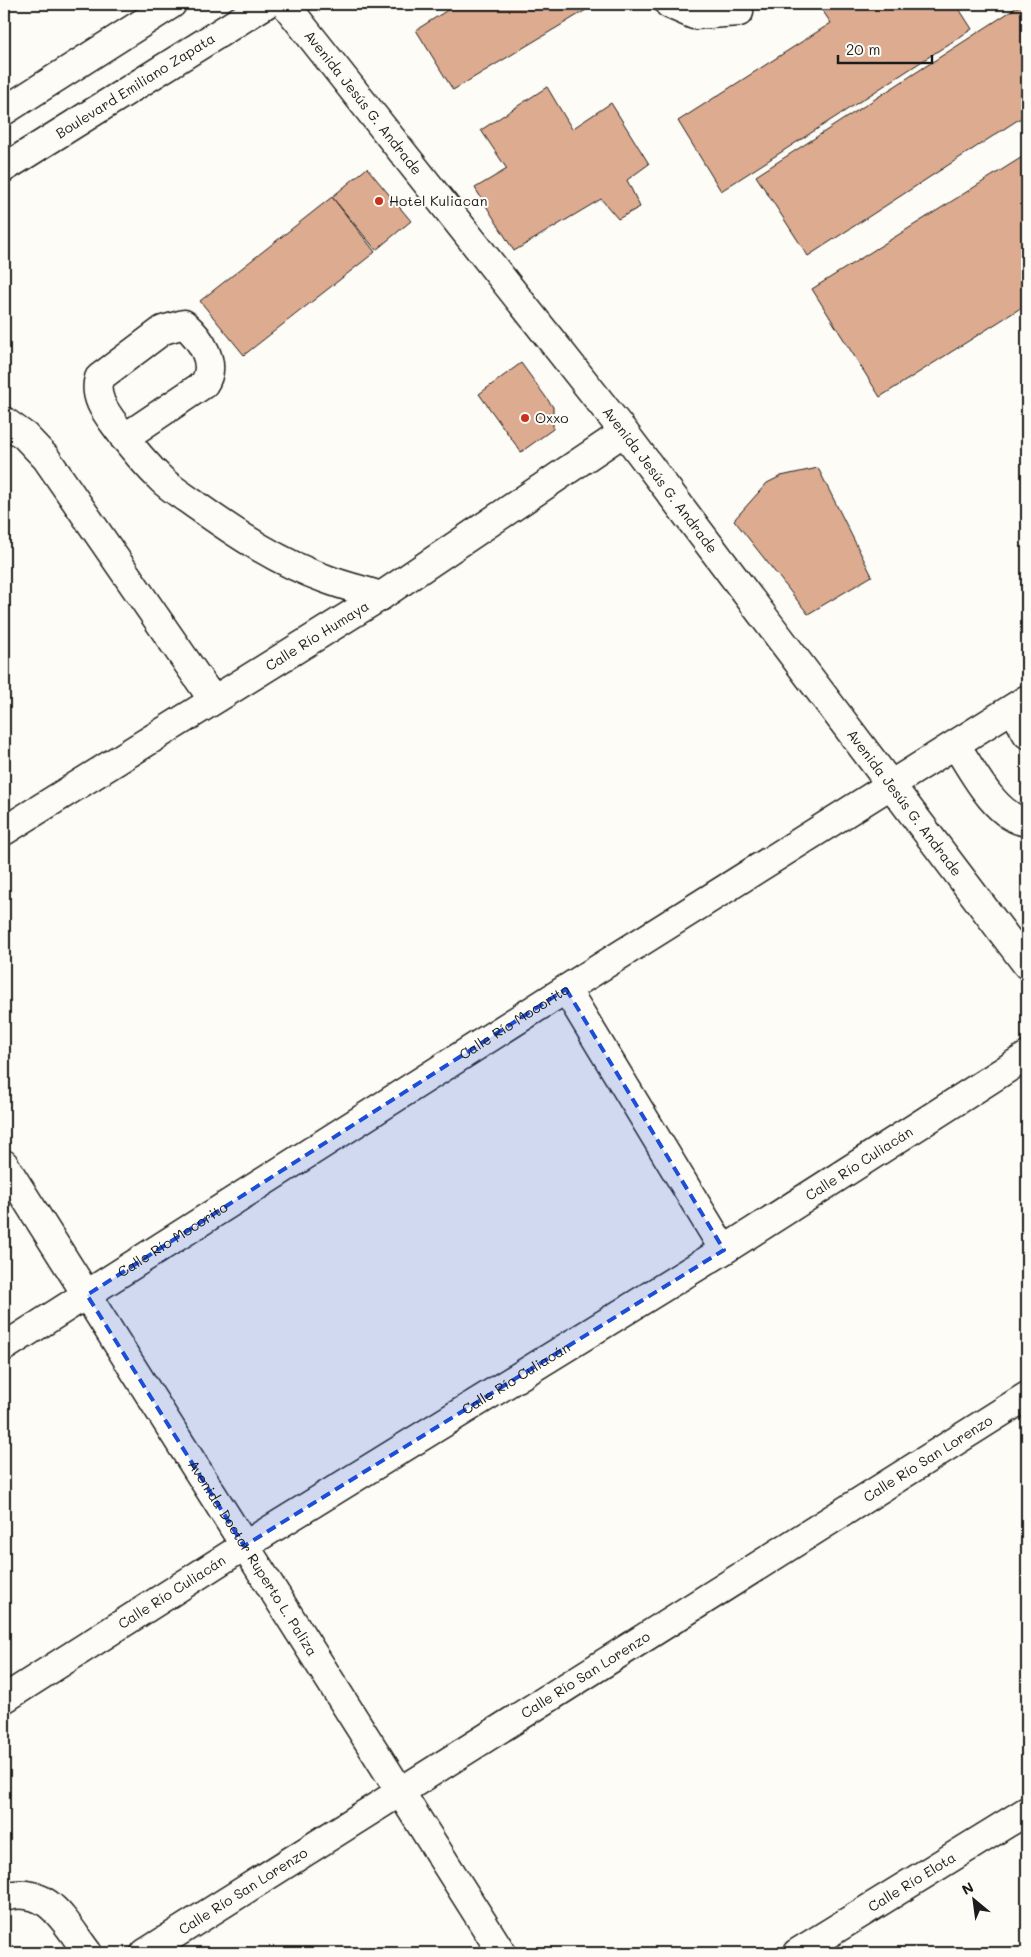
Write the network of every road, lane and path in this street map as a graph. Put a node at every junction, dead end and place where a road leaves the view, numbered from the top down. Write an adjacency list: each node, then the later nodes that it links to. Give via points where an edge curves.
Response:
1 (172, 4): 6 (street)
2 (266, 4): 7 (street, Boulevard Emiliano Zapata)
3 (284, 4): 9 (street, Avenida Jesús G. Andrade)
4 (669, 4): 5 (street, via 694,15)
5 (739, 12)
6 (4, 111)
7 (4, 168)
8 (4, 421): 12 (street, via 25,436 46,458)
9 (624, 432): 11 (street, Calle Río Humaya); 16 (street, Avenida Jesús G. Andrade)
10 (124, 438): 11 (street, via 165,483 264,550 325,579)
11 (381, 596): 12 (street, Calle Río Humaya)
12 (213, 700): 18 (street, Calle Río Humaya)
13 (1020, 704): 14 (street); 15 (street, Calle Río Mocorito)
14 (1027, 734)
15 (956, 745): 16 (street, Calle Río Mocorito); 17 (street, via 987,792 1005,812)
16 (891, 785): 19 (street, Avenida Jesús G. Andrade); 20 (street, Calle Río Mocorito)
17 (1027, 822)
18 (4, 831)
19 (1027, 965)
20 (566, 989): 23 (street); 24 (street, Calle Río Mocorito)
21 (1027, 1056): 23 (street, Calle Río Culiacán)
22 (4, 1164): 24 (street, Avenida Doctor Ruperto L. Paliza)
23 (724, 1250): 27 (street, Calle Río Culiacán)
24 (87, 1295): 25 (street, Calle Río Mocorito); 27 (street, Avenida Doctor Ruperto L. Paliza)
25 (4, 1347)
26 (1027, 1396): 29 (street, Calle Río San Lorenzo)
27 (244, 1546): 28 (street, Calle Río Culiacán); 29 (street, Avenida Doctor Ruperto L. Paliza)
28 (4, 1698)
29 (401, 1790): 33 (street, Calle Río San Lorenzo); 34 (street, Avenida Doctor Ruperto L. Paliza)
30 (1027, 1811): 35 (street, Calle Río Elota)
31 (4, 1897): 32 (street, via 15,1894 41,1896)
32 (88, 1953)
33 (146, 1953)
34 (502, 1953)
35 (797, 1953)

